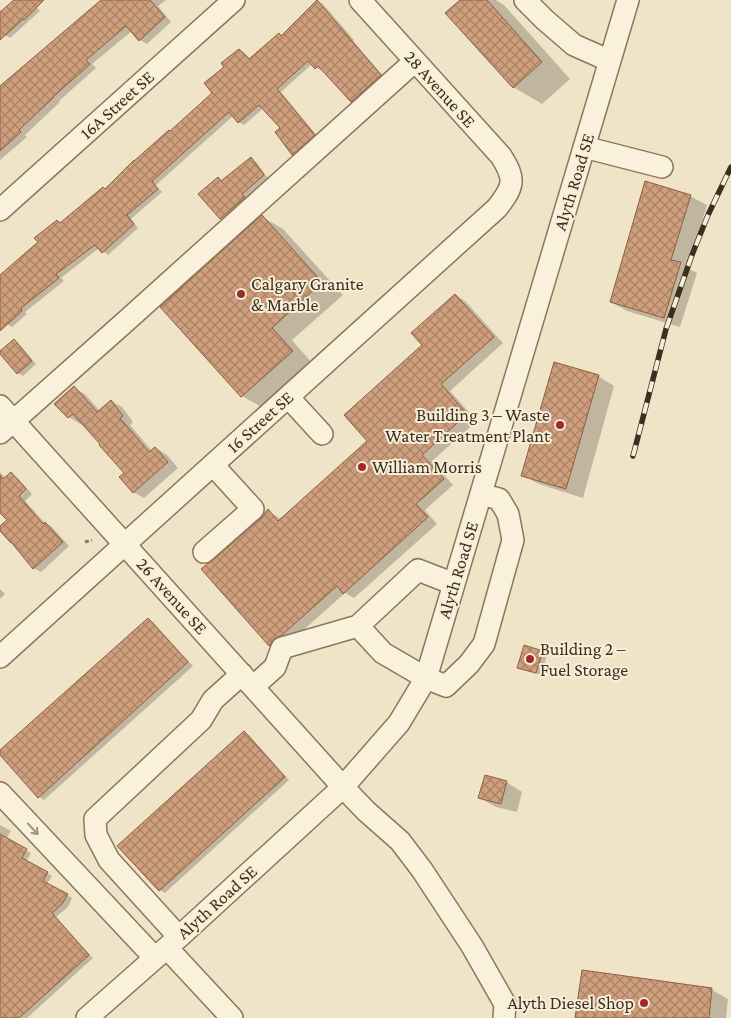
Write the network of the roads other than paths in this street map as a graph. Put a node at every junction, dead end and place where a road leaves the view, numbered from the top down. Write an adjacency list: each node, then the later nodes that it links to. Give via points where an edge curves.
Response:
1 (234, 0): 10 (street, 16A Street SE)
2 (360, 0): 5 (street, 28 Avenue SE)
3 (525, 0): 6 (street, via 574,45)
4 (628, 0): 6 (street, Alyth Road SE)
5 (415, 61): 9 (street, 28 Avenue SE, via 500,156 509,168); 12 (street, via 125,322)
6 (610, 61): 7 (street, Alyth Road SE)
7 (584, 147): 8 (street); 15 (street, Alyth Road SE)
8 (662, 167)
9 (512, 182): 11 (street, 16 Street SE, via 497,208)
10 (0, 210)
11 (288, 397): 13 (street); 14 (street, 16 Street SE)
12 (5, 420): 16 (street, 26 Avenue SE)
13 (322, 434)
14 (213, 465): 16 (street, 16 Street SE); 17 (street, via 252,509)
15 (481, 494): 18 (street, Alyth Road SE); 21 (street, via 499,499 508,514 513,540 484,644 446,686)
16 (125, 544): 20 (street, 16 Street SE); 22 (street, 26 Avenue SE)
17 (204, 552)
18 (454, 584): 19 (street, via 418,570); 21 (street, Alyth Road SE)
19 (358, 626): 21 (street, via 383,654); 22 (street, via 282,648 275,667)
20 (0, 657)
21 (426, 678): 23 (street, Alyth Road SE, via 399,723)
22 (247, 680): 23 (street, 26 Avenue SE); 25 (street, via 213,700 201,720 95,819 96,835 109,860)
23 (343, 787): 25 (street, Alyth Road SE); 28 (street, 26 Avenue SE, via 400,841 422,870 505,1004)
24 (0, 793): 25 (street, one-way to 25)
25 (167, 947): 26 (street, Alyth Road SE); 27 (street)
26 (87, 1018)
27 (232, 1018)
28 (504, 1018)

